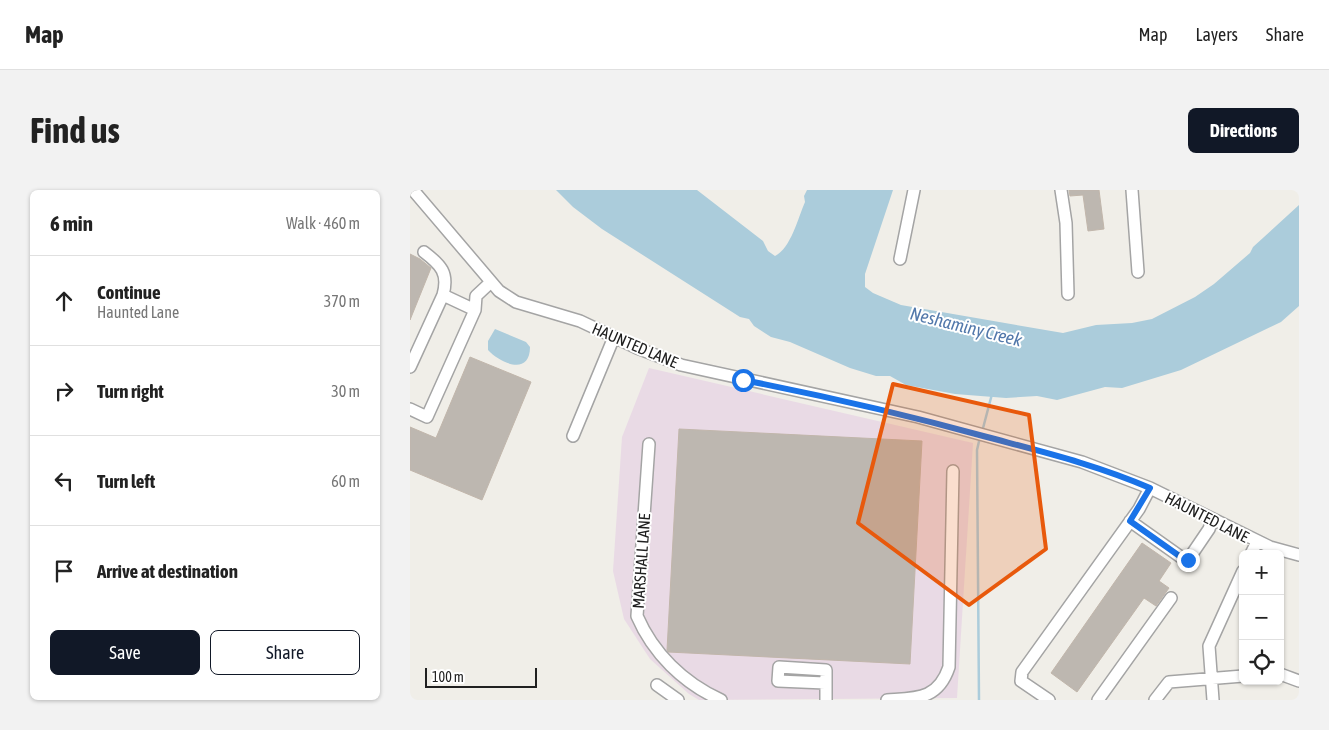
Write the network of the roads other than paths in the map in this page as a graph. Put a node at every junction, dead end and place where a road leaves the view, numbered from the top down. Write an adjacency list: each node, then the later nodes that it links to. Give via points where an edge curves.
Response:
1 (413, 190): 8 (street, HAUNTED LANE)
2 (914, 190): 6 (street)
3 (1061, 190): 9 (street, via 1066,223)
4 (1132, 190): 7 (street)
5 (424, 252): 10 (street, via 437,262 443,272 446,282)
6 (900, 259)
7 (1138, 272)
8 (491, 282): 11 (street, via 476,296); 12 (street, HAUNTED LANE, via 512,300 580,321)
9 (1068, 294)
10 (443, 295): 11 (street); 13 (street)
11 (475, 310): 14 (street, via 427,417)
12 (614, 337): 15 (street); 18 (street, HAUNTED LANE, via 682,366 918,417 1082,462)
13 (410, 367)
14 (410, 409)
15 (573, 436)
16 (649, 444): 34 (street, MARSHALL LANE, via 637,616 647,639 670,666)
17 (953, 471): 36 (street, via 947,674 928,696)
18 (1150, 488): 19 (street, HAUNTED LANE); 20 (street)
19 (1212, 520): 20 (street, via 1188,560); 21 (street, HAUNTED LANE)
20 (1130, 521): 37 (street, via 1022,672 1021,681)
21 (1259, 546): 22 (street, HAUNTED LANE)
22 (1299, 555)
23 (1239, 578): 26 (street)
24 (1239, 592): 26 (street, via 1232,607)
25 (1171, 598): 38 (street)
26 (1226, 610): 29 (street, via 1209,646)
27 (1284, 675): 30 (street)
28 (1239, 676): 29 (street)
29 (1211, 677): 39 (street, via 1169,682); 40 (street)
30 (1299, 681)
31 (825, 683): 35 (street)
32 (657, 685): 33 (street)
33 (678, 700)
34 (721, 700)
35 (826, 700)
36 (887, 700)
37 (1049, 700)
38 (1098, 700)
39 (1155, 700)
40 (1213, 700)

